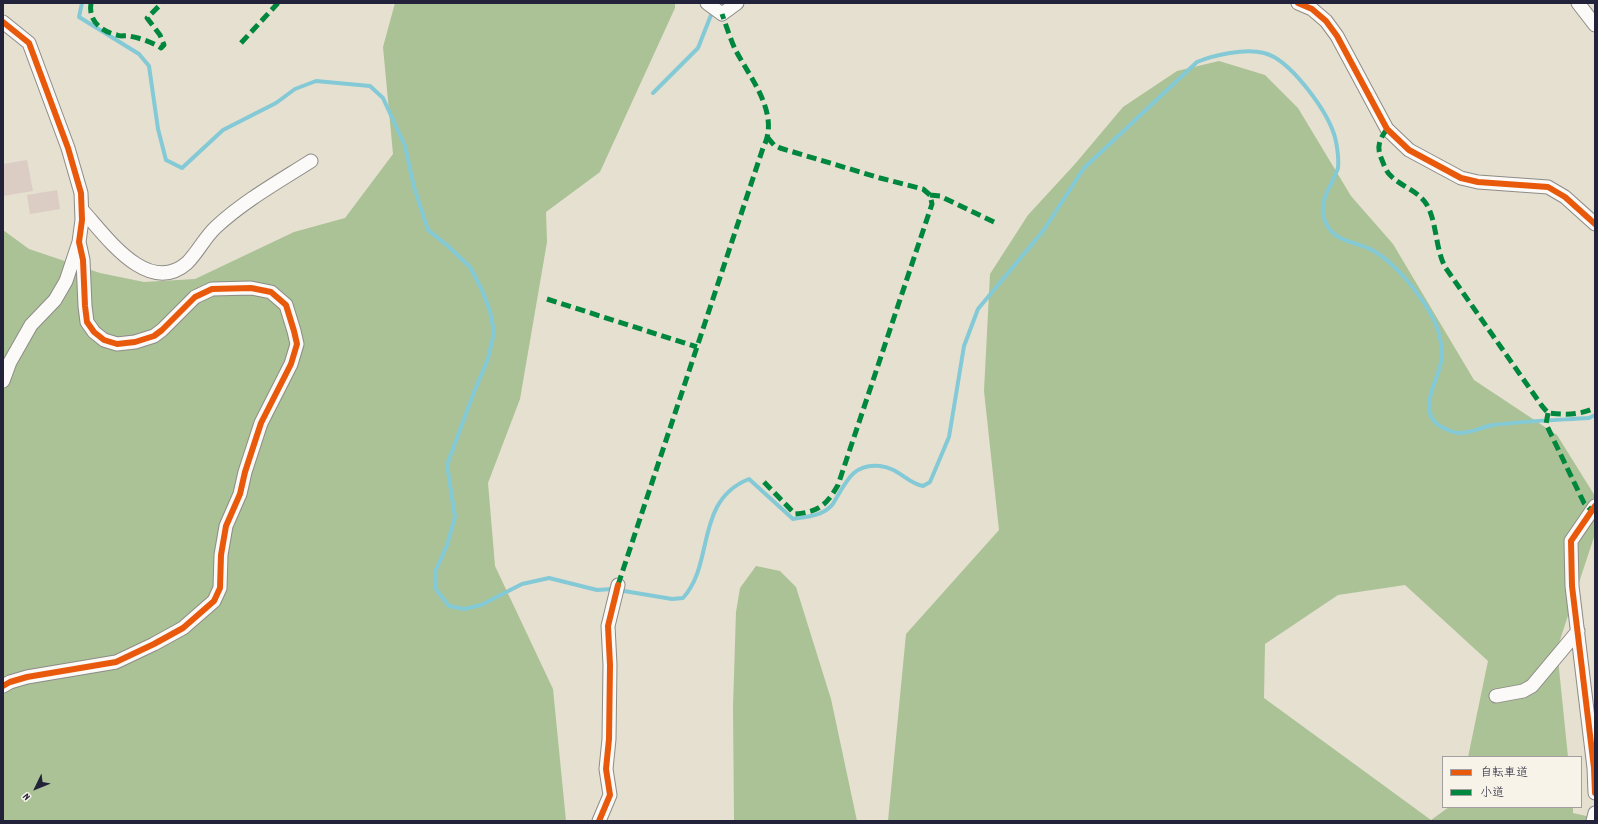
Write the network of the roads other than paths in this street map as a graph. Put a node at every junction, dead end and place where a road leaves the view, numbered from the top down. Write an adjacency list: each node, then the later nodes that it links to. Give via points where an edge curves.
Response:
1 (737, 3): 4 (street, via 722,14)
2 (1298, 3): 9 (street, via 1312,9 1326,21 1337,36 1387,129 1409,150 1461,178 1472,181 1548,187 1570,201)
3 (1578, 3): 6 (street)
4 (711, 6)
5 (3, 22): 8 (street, via 29,43 68,148 81,193)
6 (1595, 25)
7 (311, 161): 8 (street, via 241,205 214,228 187,262 171,271 160,273 141,268 121,253)
8 (83, 211): 10 (street)
9 (1595, 224)
10 (79, 242): 11 (street, via 59,294 31,325 10,362); 15 (street, via 84,260 87,322 104,340 124,345 144,340 162,330 195,296 212,289 251,288 271,292 286,305 297,344 291,364 261,423 240,494 226,526 220,555 220,588 214,601 183,628 116,662 27,677)
11 (3, 381)
12 (1595, 506): 14 (street, via 1571,541 1572,586)
13 (617, 589): 19 (street, via 608,626 609,739 606,769 610,795)
14 (1578, 631): 16 (street, via 1532,686 1523,691); 17 (street)
15 (3, 686)
16 (1496, 696)
17 (1595, 793)
18 (1595, 813): 20 (street)
19 (599, 821)
20 (1593, 821)

